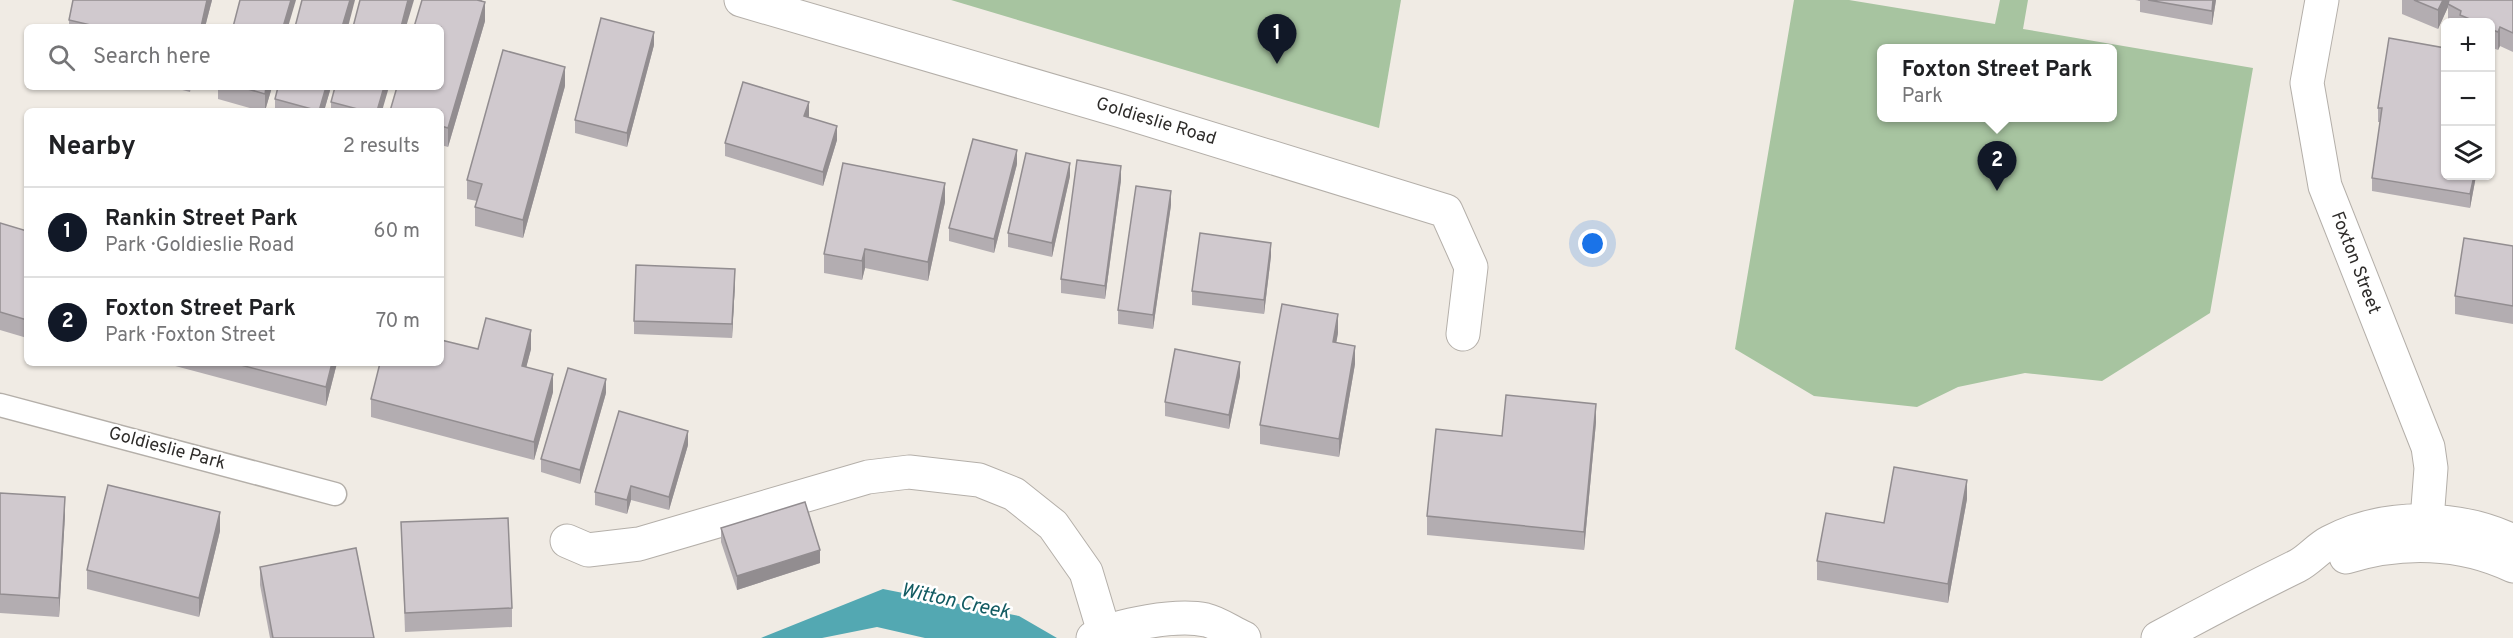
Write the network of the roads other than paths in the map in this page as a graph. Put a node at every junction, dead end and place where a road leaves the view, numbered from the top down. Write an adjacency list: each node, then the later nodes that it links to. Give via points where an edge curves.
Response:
1 (741, 0): 3 (street, Goldieslie Road, via 1446,211 1471,267)
2 (2322, 0): 6 (street, Foxton Street, via 2307,83 2325,186 2428,447 2431,468)
3 (1463, 334)
4 (0, 405): 5 (lane, Goldieslie Park)
5 (335, 494)
6 (2427, 520): 8 (street, via 2477,528); 9 (street, via 2362,529 2330,542)
7 (567, 541): 11 (street, via 588,550 639,543 868,477 909,472 979,480 1014,494 1053,525 1086,572)
8 (2513, 541)
9 (2303, 563): 10 (street, via 2426,545 2480,554); 13 (street)
10 (2513, 566)
11 (1098, 635): 12 (street, via 1148,620 1206,620)
12 (1244, 638)
13 (2158, 638)

